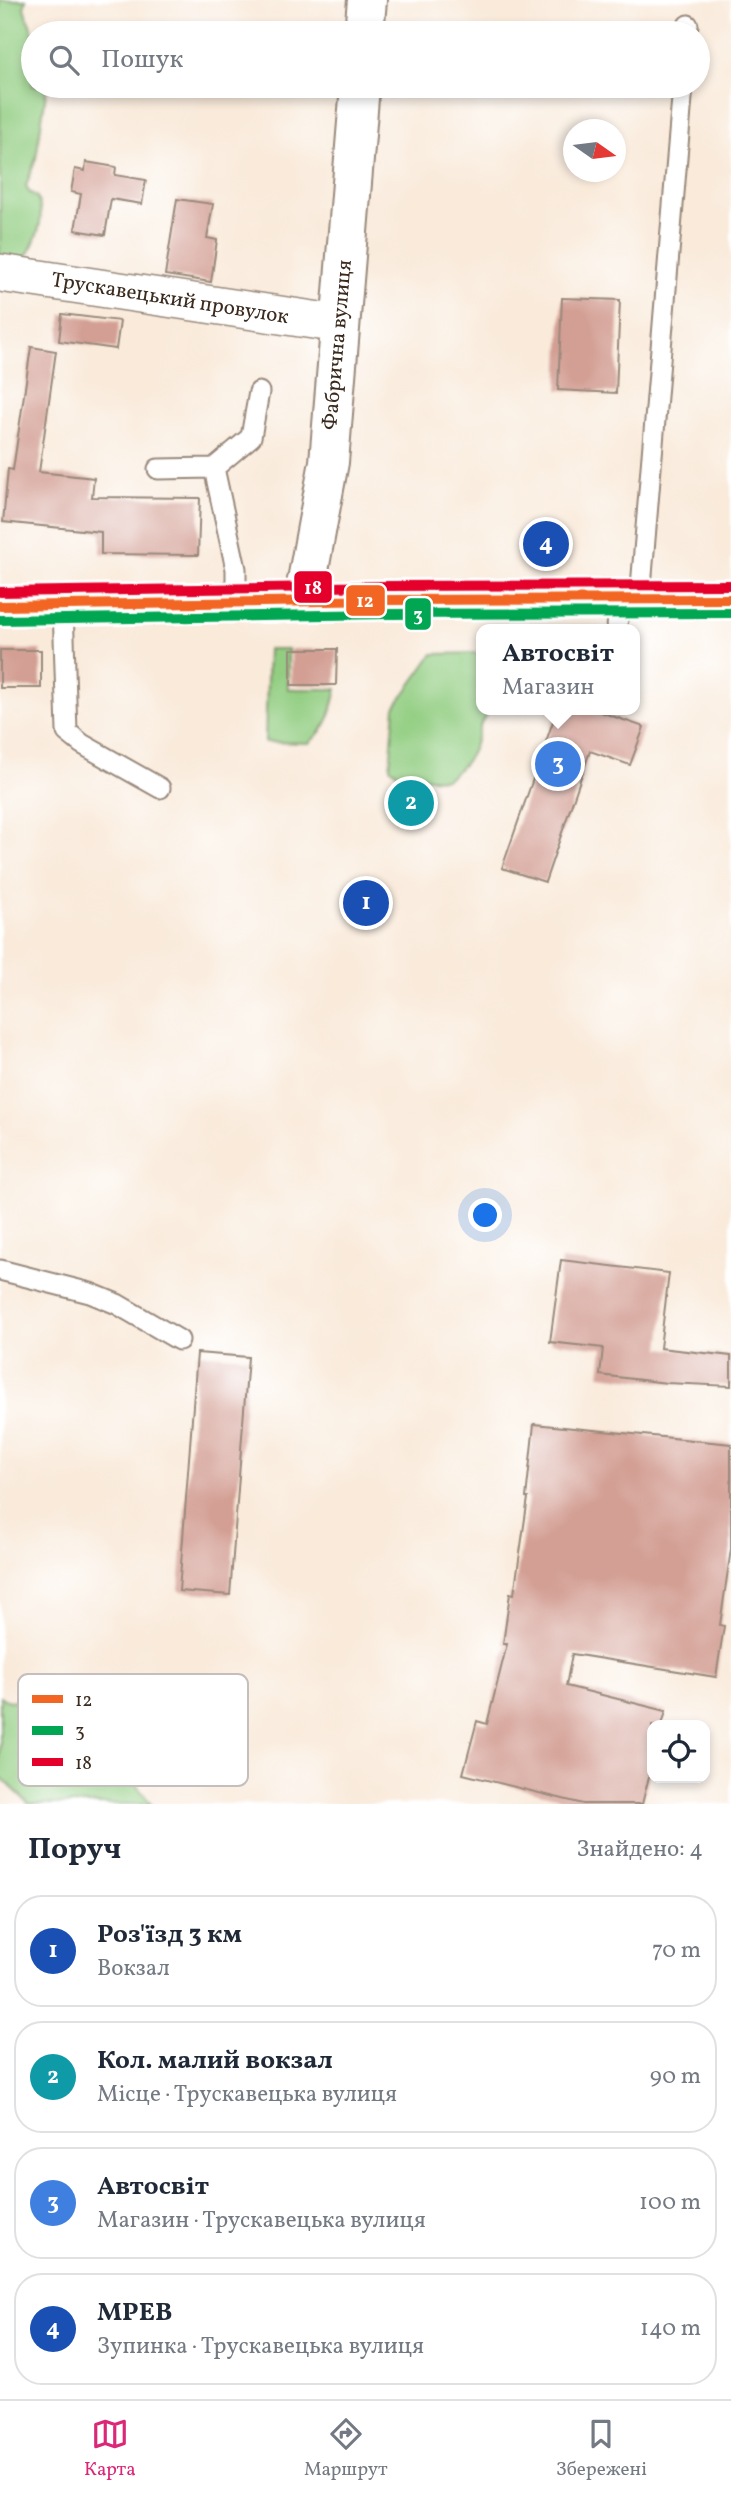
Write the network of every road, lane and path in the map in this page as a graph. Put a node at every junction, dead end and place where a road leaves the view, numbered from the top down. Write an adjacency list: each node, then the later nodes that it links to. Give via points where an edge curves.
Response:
1 (367, 0): 2 (main road)
2 (365, 21)
3 (359, 98): 6 (main road, Фабрична вулиця)
4 (682, 98): 15 (lane)
5 (0, 273): 6 (street, Трускавецький провулок)
6 (340, 324): 11 (main road, Фабрична вулиця, via 329,463)
7 (259, 392): 8 (lane, via 251,437)
8 (214, 468): 9 (lane); 12 (lane, via 236,569)
9 (158, 469)
10 (731, 599): 15 (main road)
11 (303, 602): 12 (main road); 15 (main road)
12 (236, 603): 14 (main road)
13 (0, 606): 14 (main road)
14 (63, 606): 16 (lane, via 68,732)
15 (625, 609)
16 (160, 788)
17 (0, 1270): 18 (lane, via 90,1293)
18 (179, 1340)

